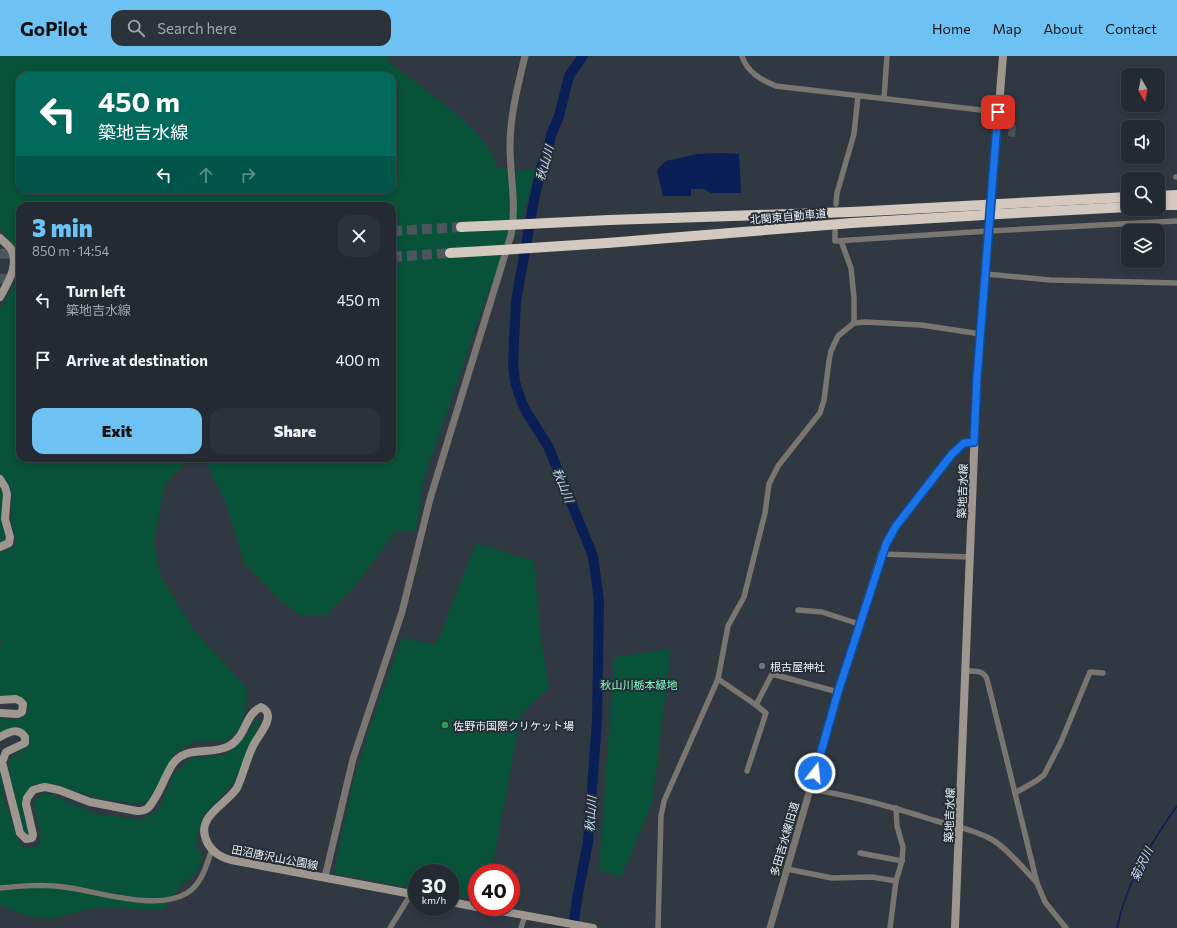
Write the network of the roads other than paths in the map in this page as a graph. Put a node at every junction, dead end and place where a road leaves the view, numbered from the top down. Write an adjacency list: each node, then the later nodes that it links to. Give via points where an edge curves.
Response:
1 (525, 56): 53 (street, via 511,131 515,210 511,235 430,499 402,612 353,759)
2 (742, 56): 5 (street, via 754,74 776,86)
3 (887, 56): 6 (street)
4 (1003, 56): 7 (main road, 築地吉水線)
5 (858, 96): 6 (street); 11 (street, via 854,134)
6 (884, 98): 7 (street)
7 (998, 112): 20 (main road, 築地吉水線)
8 (1177, 195): 9 (highway)
9 (1165, 196)
10 (1121, 198): 15 (highway, 北関東自動車道)
11 (836, 204)
12 (1165, 205): 13 (highway)
13 (1177, 205)
14 (1121, 207): 15 (highway, 北関東自動車道)
15 (999, 209): 16 (highway, 北関東自動車道, bridge)
16 (983, 210): 18 (highway, 北関東自動車道, bridge, via 609,220); 23 (highway, 北関東自動車道, bridge, via 852,223)
17 (1177, 222): 20 (street)
18 (461, 228)
19 (835, 231): 22 (street, via 835,242)
20 (989, 231): 22 (street); 24 (main road, 築地吉水線)
21 (0, 238): 26 (main road, via 11,250 14,264)
22 (841, 241): 27 (street, via 851,268)
23 (450, 254)
24 (986, 274): 25 (street, via 1050,280); 28 (main road, 築地吉水線)
25 (1177, 283)
26 (0, 297)
27 (854, 323): 28 (street, via 921,325); 38 (street, via 838,336 831,351 820,413 778,466 769,484 765,513 744,597 728,626)
28 (981, 334): 29 (main road, 築地吉水線)
29 (974, 442): 32 (street, 多田吉水線旧道, via 964,443 952,454 896,526); 33 (main road, 築地吉水線)
30 (0, 480): 31 (main road, via 7,494 6,519 10,537 9,543)
31 (0, 547)
32 (881, 554): 33 (street); 35 (street, 多田吉水線旧道)
33 (970, 557): 36 (main road, 築地吉水線)
34 (798, 610): 35 (street, via 822,612)
35 (859, 624): 39 (street, 多田吉水線旧道)
36 (966, 671): 46 (street, via 978,671 985,675); 48 (main road, 築地吉水線)
37 (1103, 673): 46 (street, via 1090,672 1061,742 1044,775)
38 (718, 679): 41 (street); 64 (street, via 664,801 661,816)
39 (838, 692): 41 (street, via 772,674); 45 (street, 多田吉水線旧道)
40 (0, 700): 42 (main road, via 20,701 23,707 22,712 18,714)
41 (756, 704): 44 (street, via 766,713)
42 (0, 713)
43 (0, 737): 49 (main road, via 17,731 25,737 25,743 6,752 2,762 20,832 26,839 32,838 33,835 26,804 33,790 45,787 90,802 137,811 144,810 150,805 172,764 178,758 188,752 213,750 230,745 242,735 255,710 261,707 266,709 267,724 253,745 237,788 206,820 205,834)
44 (747, 771)
45 (810, 789): 47 (street); 52 (street, 多田吉水線旧道)
46 (1014, 793): 55 (street)
47 (896, 808): 48 (street); 51 (street, via 897,826 903,847)
48 (959, 826): 55 (street, via 992,839); 67 (main road, 築地吉水線)
49 (212, 849): 53 (main road, 田沼唐沢山公園線, via 222,858); 56 (street, via 203,875 193,889 174,898 156,901 130,899 45,885)
50 (860, 853): 51 (street)
51 (902, 861): 54 (street)
52 (787, 869): 54 (street, via 832,878 872,877); 65 (street, 多田吉水線旧道)
53 (325, 877): 57 (main road, 田沼唐沢山公園線)
54 (896, 881): 66 (street)
55 (1037, 883): 68 (street, via 1045,902)
56 (0, 888)
57 (408, 894)
58 (408, 903): 61 (street)
59 (520, 914): 60 (main road)
60 (526, 915): 62 (street); 63 (main road)
61 (390, 928)
62 (521, 928)
63 (593, 928)
64 (658, 928)
65 (770, 928)
66 (890, 928)
67 (955, 928)
68 (1066, 928)

